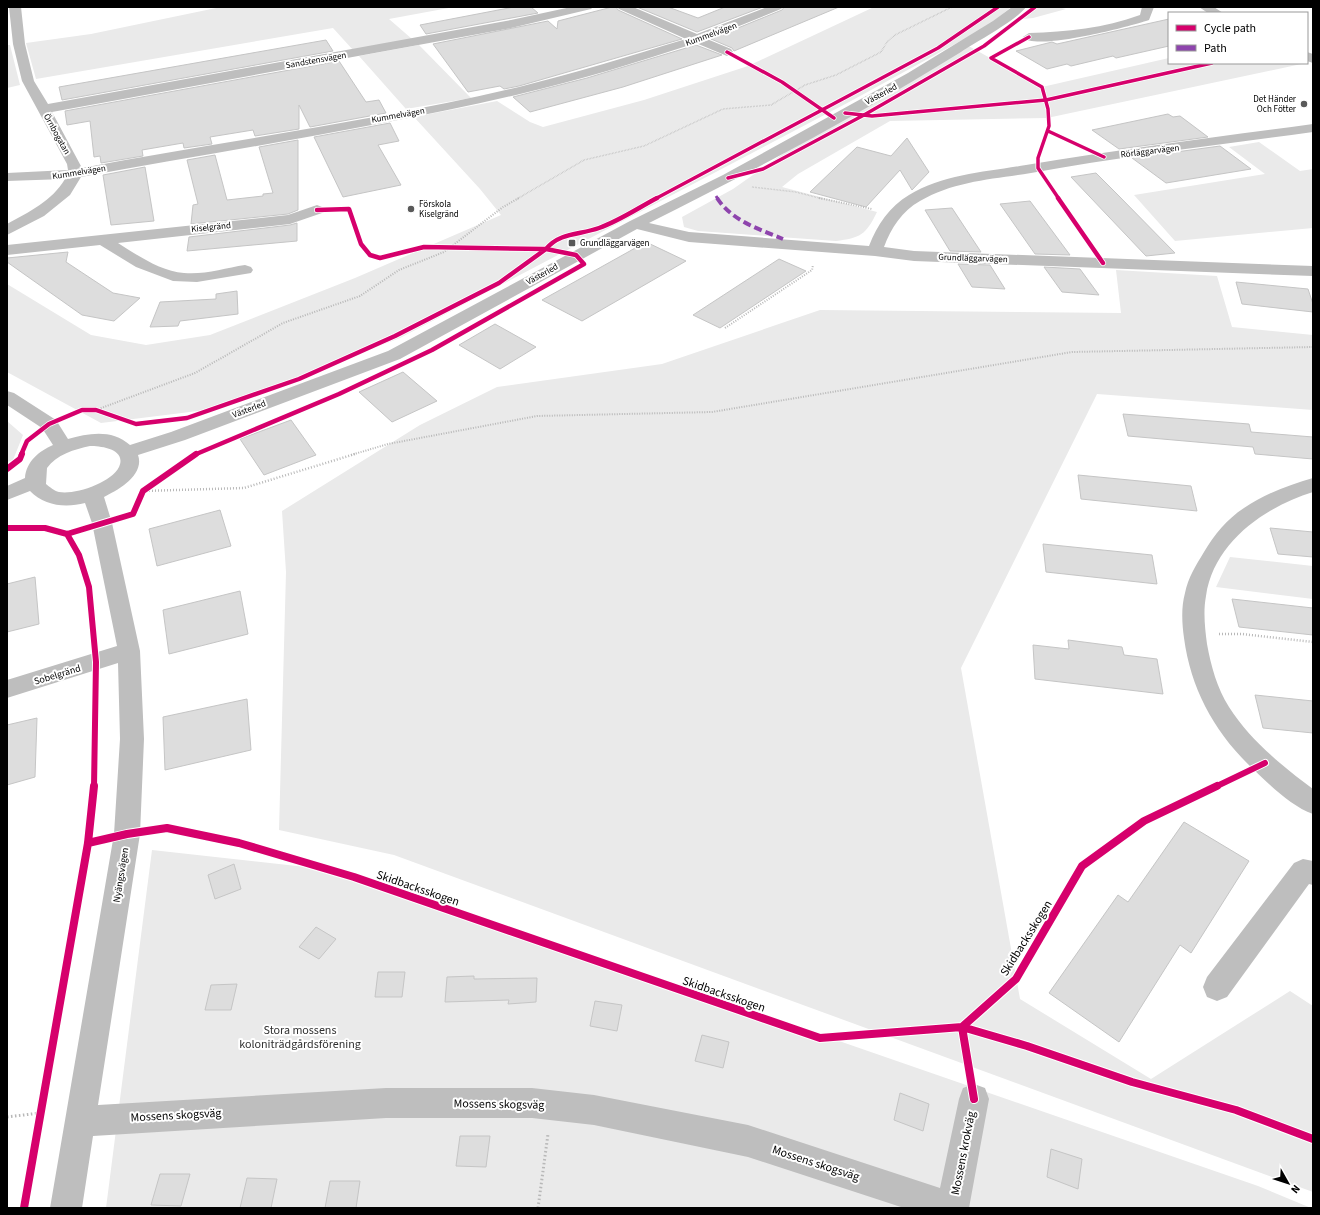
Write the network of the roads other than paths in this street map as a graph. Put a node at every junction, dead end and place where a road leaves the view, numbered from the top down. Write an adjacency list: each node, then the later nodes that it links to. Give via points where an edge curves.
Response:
1 (15, 7): 12 (street, Örnbogatan, via 19,44 28,81)
2 (587, 7): 12 (street, Sandstensvägen, via 511,24)
3 (623, 7): 10 (street)
4 (777, 7): 10 (street, Kummelvägen)
5 (1020, 7): 17 (street, Västerled, via 912,76 728,178)
6 (1148, 7): 9 (street, via 1144,17 1130,22 1063,36)
7 (1205, 7): 8 (street)
8 (1215, 12)
9 (1029, 37)
10 (699, 39): 11 (street); 14 (street, Kummelvägen, via 578,76 481,100)
11 (727, 52)
12 (44, 109): 14 (street, Örnbogatan, via 74,164)
13 (1313, 128): 21 (street, Rörläggarvägen, via 964,179 936,187 902,206 882,232)
14 (76, 174): 15 (street, Kummelvägen); 18 (street, via 65,192 39,213)
15 (7, 177)
16 (317, 210): 19 (street, Kiselgränd, via 290,219)
17 (635, 224): 21 (street, Grundläggarvägen, via 689,237); 26 (street, Västerled, via 394,355 178,436)
18 (7, 230)
19 (104, 240): 20 (street, Kiselgränd); 22 (street, via 161,273 185,278)
20 (7, 250)
21 (875, 251): 23 (street, Grundläggarvägen, via 914,256)
22 (245, 270)
23 (1313, 271)
24 (7, 397): 25 (street, via 50,424)
25 (64, 447): 26 (street, via 90,440 105,440 121,445); 27 (street, via 41,463 35,473)
26 (128, 452): 30 (street, via 130,461 127,471 113,485)
27 (35, 482): 29 (street); 30 (street, via 46,494 60,498)
28 (1313, 485): 33 (street, via 1278,498 1245,517 1223,540 1206,566 1195,595 1193,622 1197,653 1212,698 1233,730 1255,755)
29 (7, 493)
30 (93, 495): 31 (street, Nyängsvägen, via 102,524)
31 (129, 652): 32 (street, Sobelgränd); 37 (street, Nyängsvägen, via 132,739 127,834)
32 (7, 689)
33 (1311, 798)
34 (1313, 873): 35 (street, via 1303,871)
35 (1217, 987)
36 (974, 1099): 39 (street, Mossens krokväg)
37 (80, 1121): 38 (street, Nyängsvägen); 39 (street, Mossens skogsväg, via 386,1103 532,1103 594,1110 748,1141)
38 (66, 1208)
39 (952, 1208)

